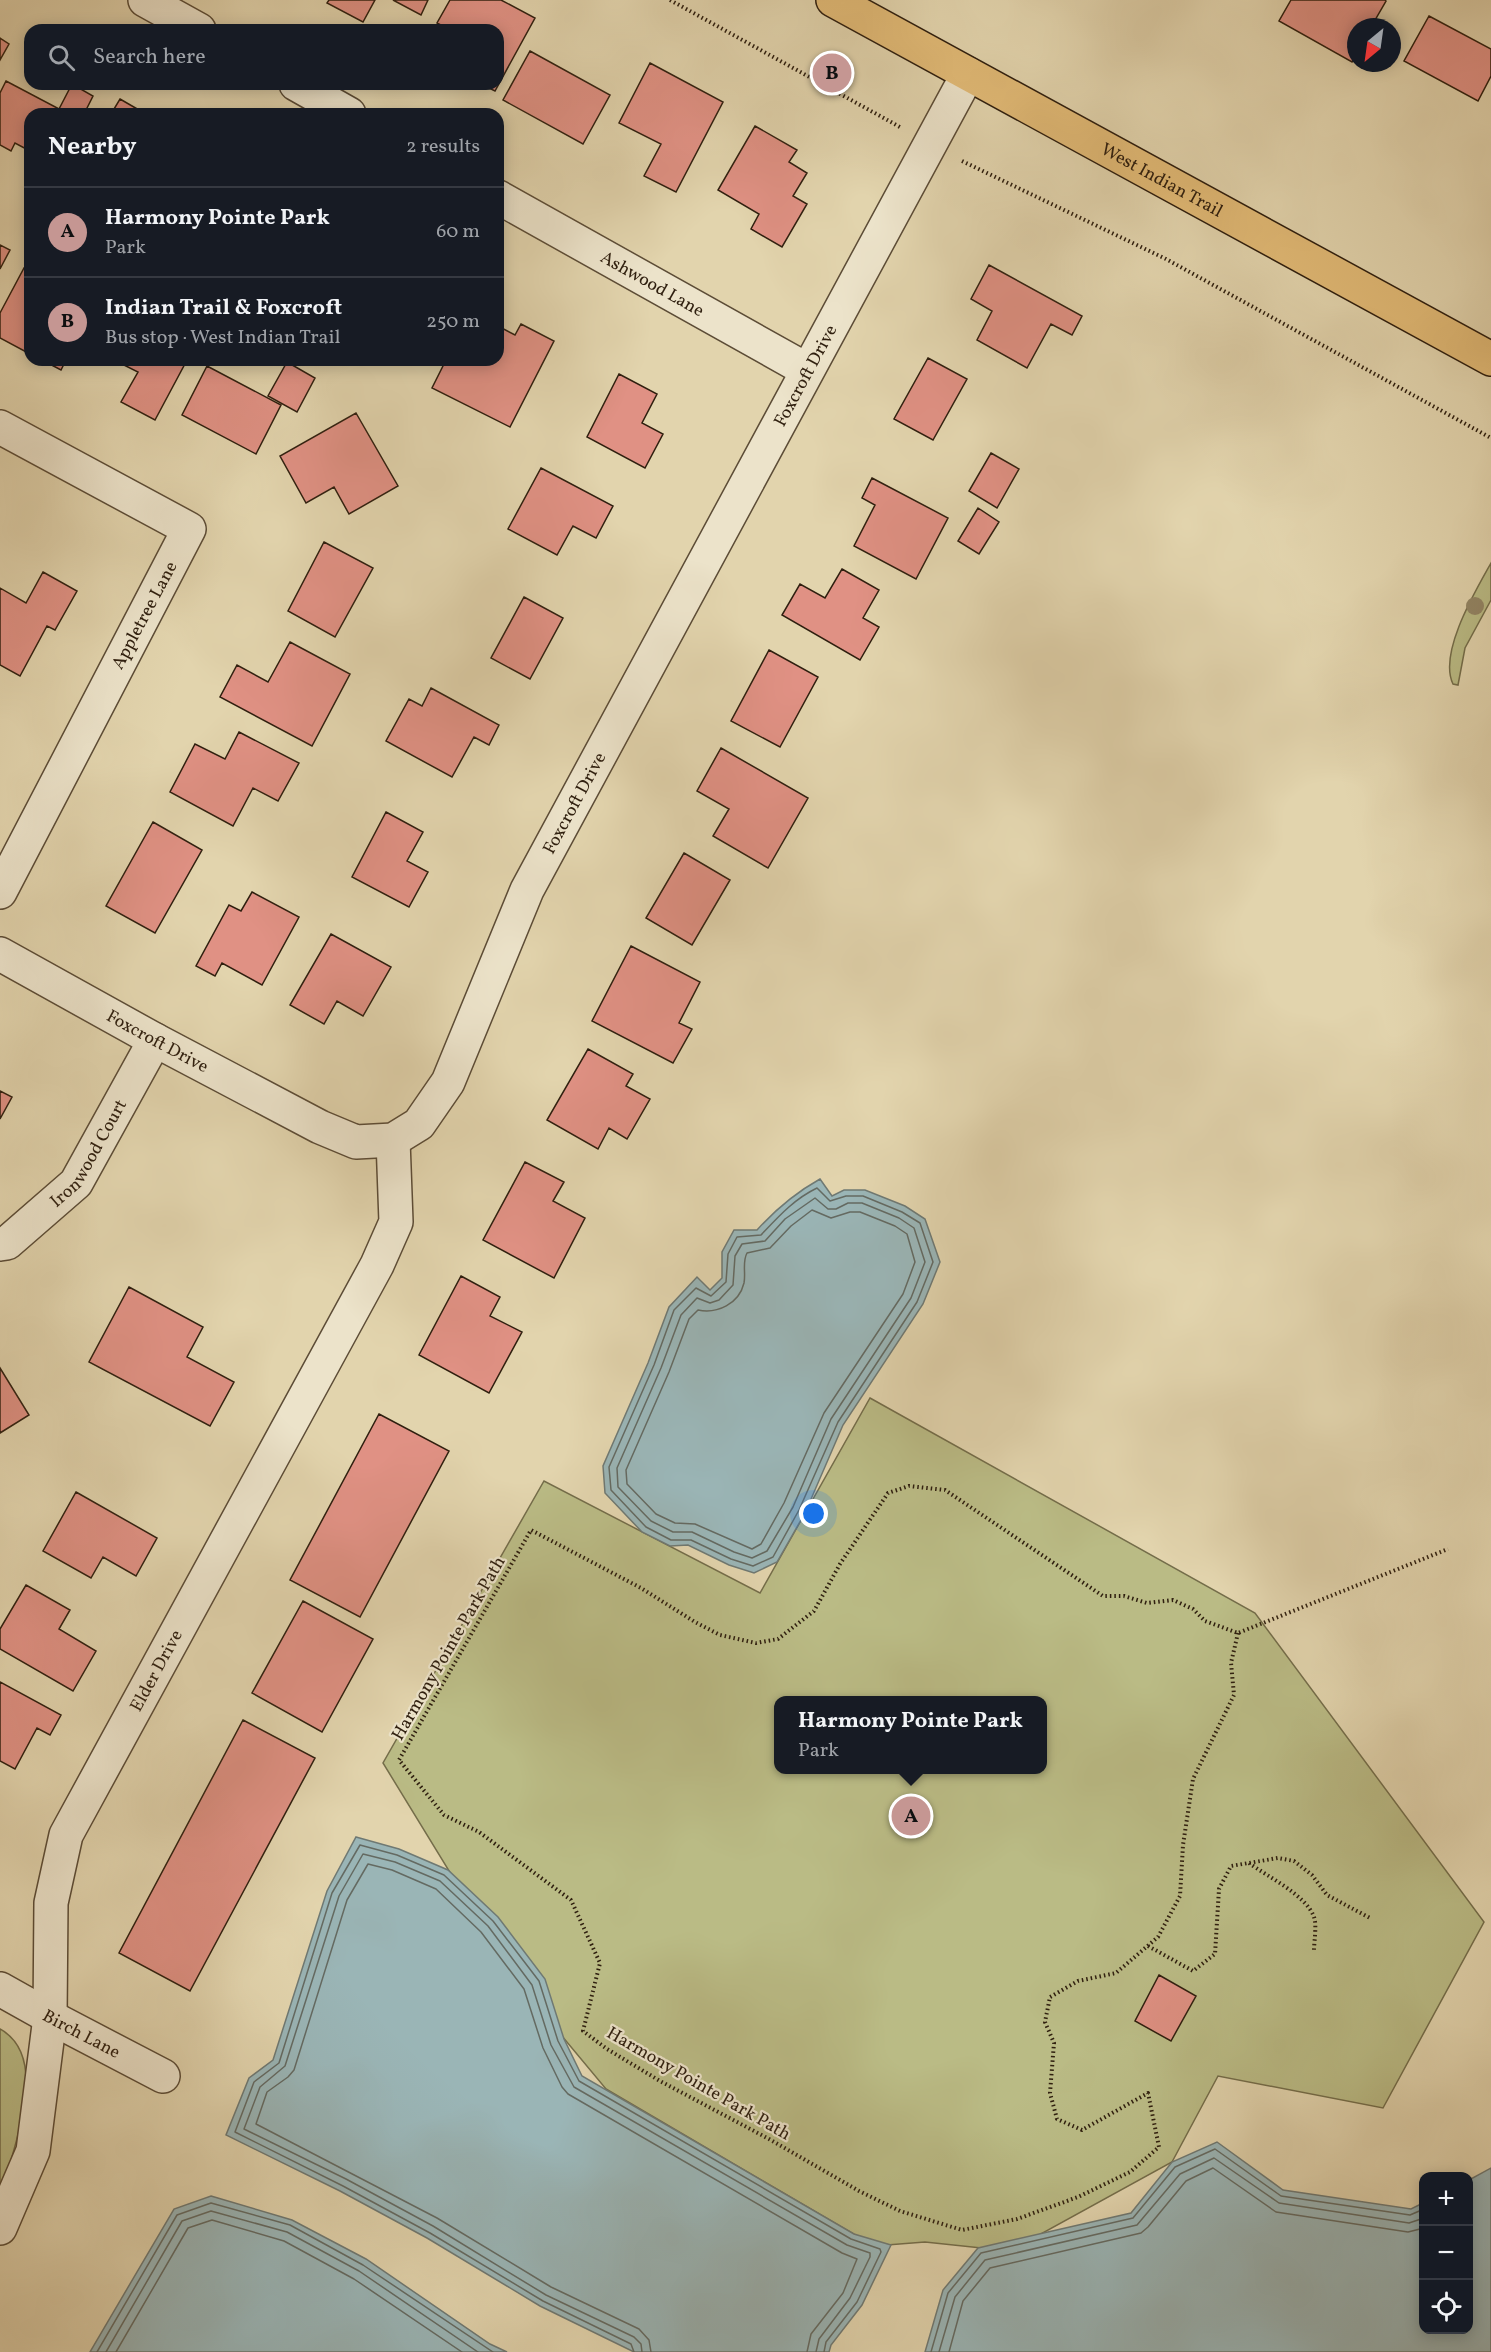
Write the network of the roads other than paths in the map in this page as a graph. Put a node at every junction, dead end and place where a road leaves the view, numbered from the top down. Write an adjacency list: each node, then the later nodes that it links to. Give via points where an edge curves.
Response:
1 (145, 0): 3 (street)
2 (832, 0): 4 (main road, West Indian Trail)
3 (188, 24)
4 (968, 74): 8 (main road, West Indian Trail); 9 (street, Foxcroft Drive)
5 (307, 90): 6 (street)
6 (338, 108)
7 (504, 200): 9 (street, Ashwood Lane)
8 (1491, 359)
9 (807, 370): 14 (street, Foxcroft Drive, via 527,890 448,1082 419,1124)
10 (0, 426): 11 (street, Appletree Lane, via 189,529)
11 (0, 892)
12 (0, 954): 13 (street, Foxcroft Drive)
13 (155, 1040): 14 (street, Foxcroft Drive, via 320,1127 356,1142); 15 (street, Ironwood Court, via 76,1183 7,1243)
14 (393, 1140): 17 (street, Elder Drive, via 396,1222 377,1265 66,1835 51,1903)
15 (0, 1244)
16 (0, 1989): 17 (street, Birch Lane)
17 (50, 2018): 18 (street, Birch Lane); 19 (street, Elder Drive, via 33,2151)
18 (163, 2076)
19 (0, 2229)

